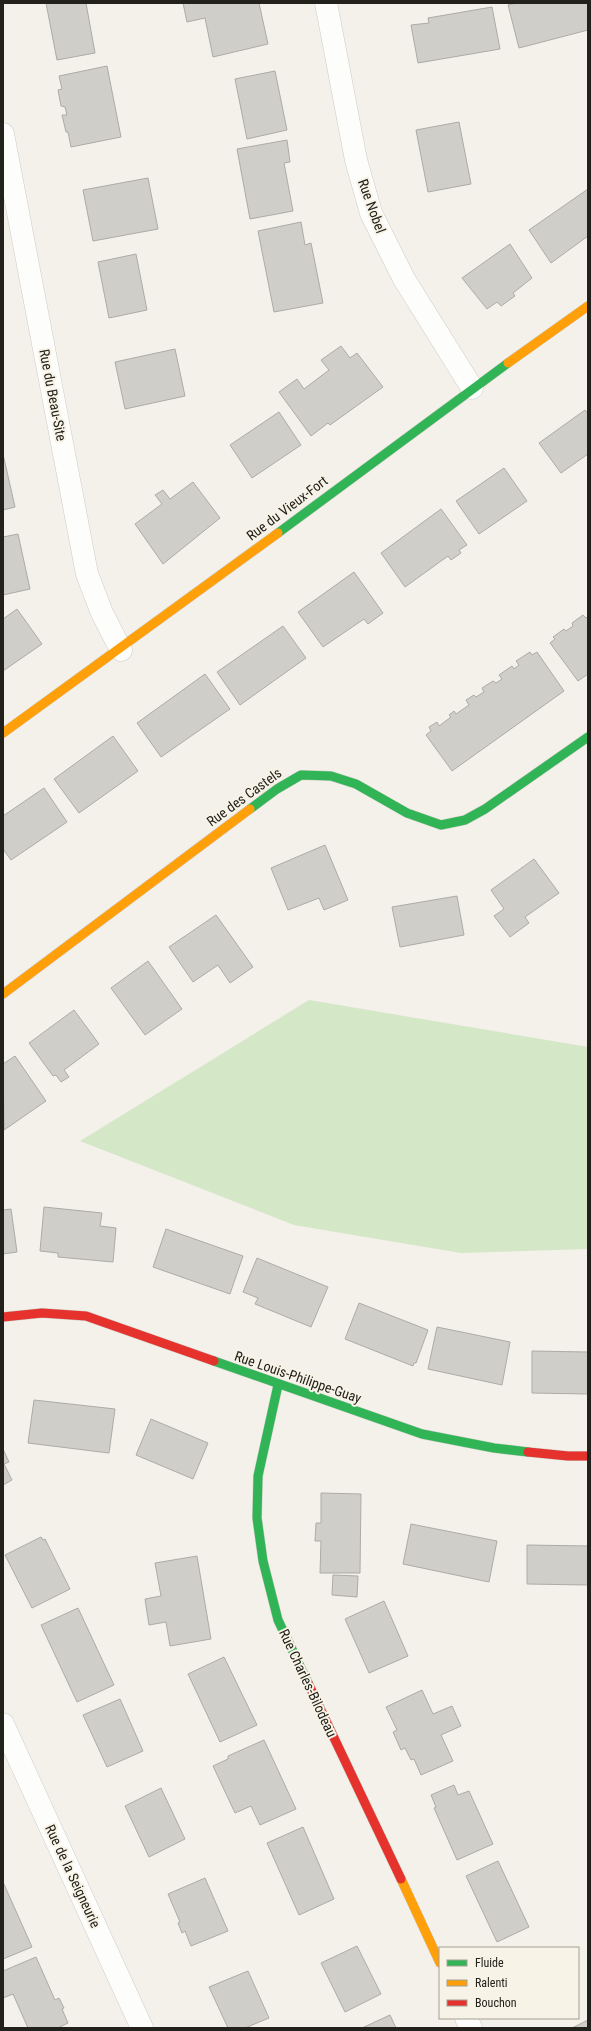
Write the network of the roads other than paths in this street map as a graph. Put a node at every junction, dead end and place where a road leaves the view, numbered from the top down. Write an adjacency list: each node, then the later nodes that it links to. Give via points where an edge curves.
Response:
1 (326, 3): 4 (street, Rue Nobel, via 356,160 372,213 404,279)
2 (3, 134): 5 (street, Rue du Beau-Site, via 87,574)
3 (588, 306): 4 (street, Rue du Vieux-Fort)
4 (472, 388): 5 (street, Rue du Vieux-Fort)
5 (120, 650): 6 (street, Rue du Vieux-Fort)
6 (3, 733)
7 (588, 737): 8 (street, Rue des Castels, via 485,809 466,820 441,825 407,812 356,784 331,776 301,775 277,789)
8 (3, 994)
9 (3, 1317): 10 (street, Rue Louis-Philippe-Guay, via 42,1313 86,1316)
10 (278, 1385): 11 (street, Rue Louis-Philippe-Guay, via 422,1434 494,1448); 13 (street, Rue Charles-Bilodeau, via 258,1476 257,1518 263,1561 278,1620)
11 (588, 1456)
12 (3, 1724): 15 (street, Rue de la Seigneurie)
13 (439, 1961)
14 (466, 2019): 16 (street)
15 (142, 2028)
16 (471, 2028)

